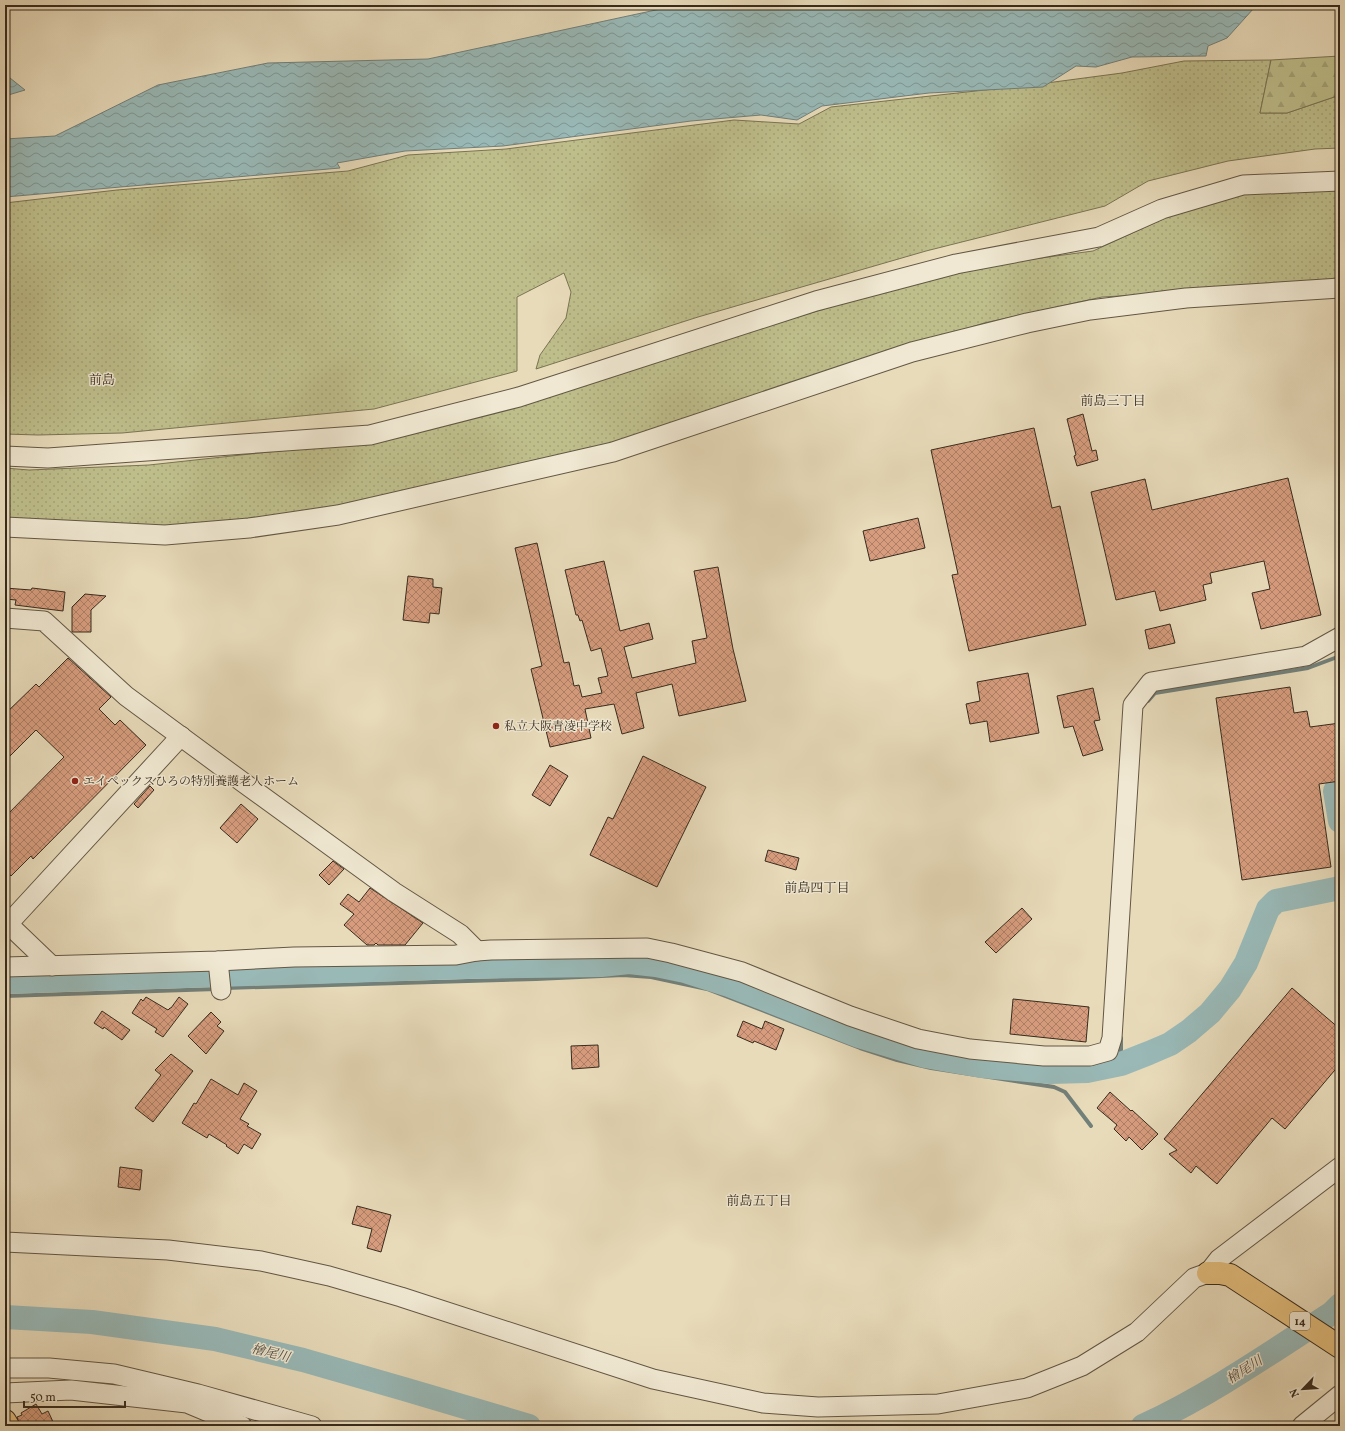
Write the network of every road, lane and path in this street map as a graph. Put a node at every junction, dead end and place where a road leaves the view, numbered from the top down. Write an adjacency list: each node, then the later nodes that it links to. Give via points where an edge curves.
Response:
1 (1340, 180): 3 (street, via 1243,185 1162,208 1099,237 956,264 816,301 519,397 370,436 48,458)
2 (1340, 288): 4 (street, via 1186,298 1090,310 1027,323 912,352 613,452 338,515 249,528 165,535)
3 (5, 456)
4 (5, 527)
5 (5, 618): 7 (street, via 44,621 126,696)
6 (1340, 637): 9 (street, via 1306,656 1151,682 1133,705 1112,1038 1108,1051 1090,1056 1044,1056 918,1039 850,1016 742,972 647,948)
7 (181, 736): 8 (street); 9 (street, via 394,892 460,934)
8 (7, 922): 11 (street)
9 (477, 951): 10 (street, via 456,955 294,957)
10 (218, 961): 11 (street); 13 (street)
11 (52, 966): 12 (street)
12 (5, 967)
13 (220, 990)
14 (1340, 1166): 16 (street, via 1219,1259)
15 (5, 1242): 16 (street, via 168,1250 261,1261 329,1276 401,1297 652,1379 763,1403 818,1407 938,1404 1027,1388 1082,1366 1131,1336 1194,1278)
16 (1208, 1273): 17 (main road, 14, via 1230,1275)
17 (1340, 1347)
18 (5, 1368): 24 (street, via 49,1368 114,1374)
19 (5, 1393): 23 (street, via 71,1390 187,1403)
20 (1340, 1395): 25 (street)
21 (5, 1421): 22 (main road)
22 (8, 1426)
23 (242, 1426)
24 (312, 1426)
25 (1302, 1426)

